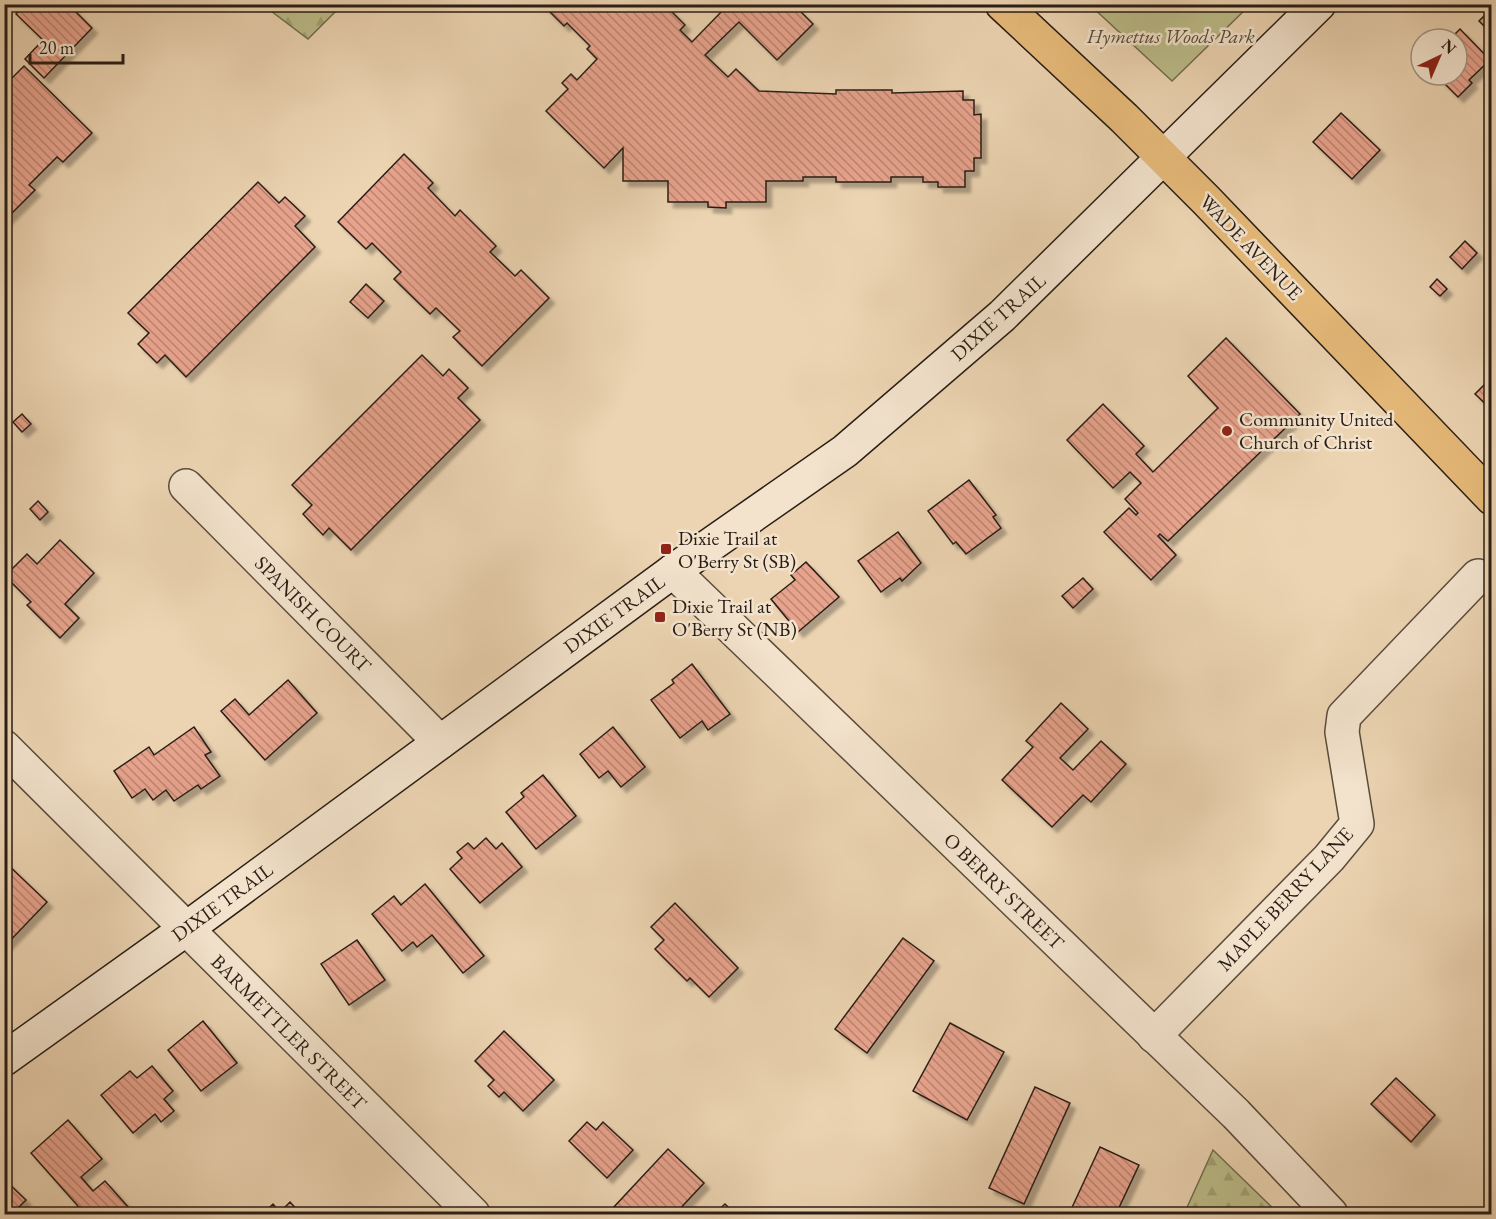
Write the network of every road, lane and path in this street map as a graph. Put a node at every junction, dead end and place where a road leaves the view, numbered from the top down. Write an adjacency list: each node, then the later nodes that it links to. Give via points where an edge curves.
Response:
1 (1002, 4): 3 (main road, WADE AVENUE)
2 (1319, 4): 3 (street, DIXIE TRAIL)
3 (1164, 158): 5 (main road, WADE AVENUE); 6 (street, DIXIE TRAIL, via 1002,316 845,451)
4 (186, 486): 8 (street, SPANISH COURT)
5 (1491, 498)
6 (673, 571): 8 (street, DIXIE TRAIL); 11 (street, O BERRY STREET)
7 (1478, 576): 11 (street, MAPLE BERRY LANE, via 1344,716 1342,732 1357,824 1329,858)
8 (440, 742): 10 (street, DIXIE TRAIL)
9 (4, 747): 10 (street, BARMETTLER STREET)
10 (186, 929): 12 (street, DIXIE TRAIL); 13 (street, BARMETTLER STREET)
11 (1154, 1036): 14 (street, O BERRY STREET, via 1236,1114)
12 (4, 1059)
13 (473, 1215)
14 (1331, 1215)

